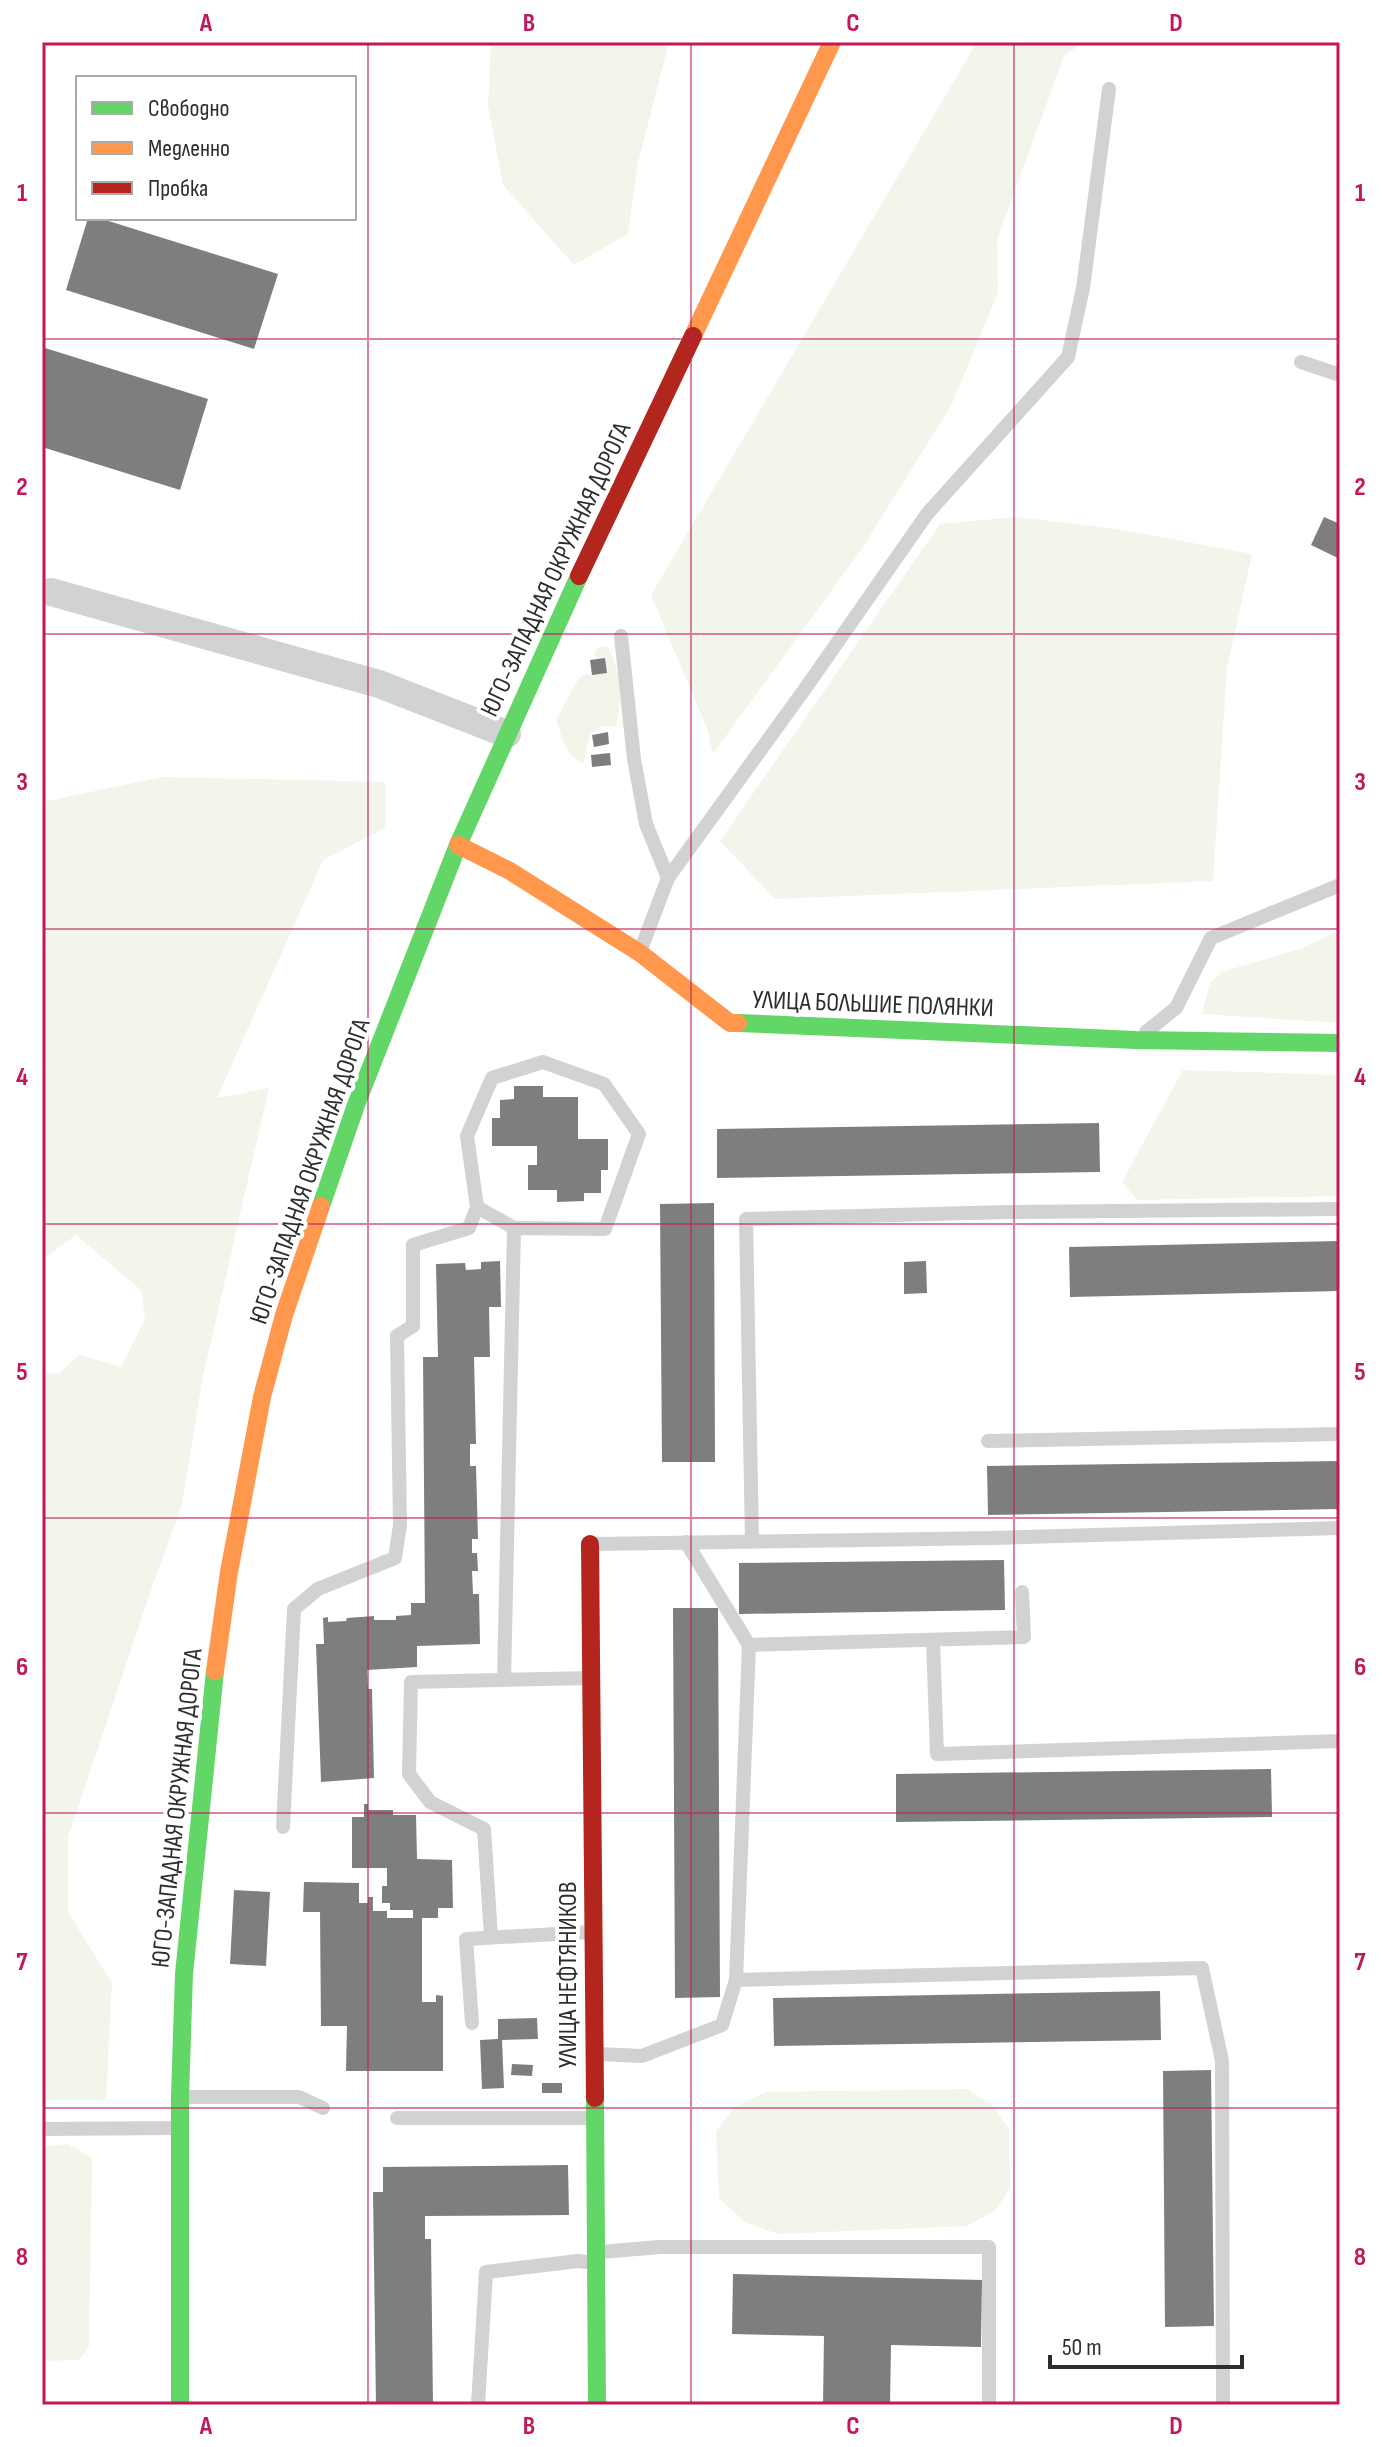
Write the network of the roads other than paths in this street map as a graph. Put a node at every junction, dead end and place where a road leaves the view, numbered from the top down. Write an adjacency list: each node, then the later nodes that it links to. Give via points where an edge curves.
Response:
1 (832, 42): 7 (main road, ЮГО-ЗАПАДНАЯ ОКРУЖНАЯ ДОРОГА)
2 (1109, 89): 9 (lane, via 1083,288 1068,357 927,514)
3 (1301, 362): 4 (lane)
4 (1340, 375)
5 (51, 592): 7 (street, via 379,684)
6 (621, 636): 9 (lane, via 646,824)
7 (507, 734): 8 (main road, ЮГО-ЗАПАДНАЯ ОКРУЖНАЯ ДОРОГА)
8 (458, 845): 11 (main road, УЛИЦА БОЛЬШИЕ ПОЛЯНКИ, via 510,871); 35 (main road, ЮГО-ЗАПАДНАЯ ОКРУЖНАЯ ДОРОГА, via 356,1105 284,1315 262,1397 213,1682 184,1974)
9 (668, 878): 11 (lane)
10 (1340, 885): 12 (lane, via 1211,938 1176,1008)
11 (640, 953): 12 (main road, УЛИЦА БОЛЬШИЕ ПОЛЯНКИ, via 730,1023)
12 (1136, 1040): 13 (main road, УЛИЦА БОЛЬШИЕ ПОЛЯНКИ)
13 (1340, 1043)
14 (477, 1207): 16 (lane); 16 (lane, via 467,1136 492,1078 543,1062 604,1084 639,1134 605,1229); 29 (lane, via 469,1228 413,1245 413,1326 397,1336 400,1525 395,1558 318,1589 294,1609)
15 (1340, 1209): 20 (lane, via 746,1219)
16 (514, 1228): 27 (lane)
17 (1340, 1434): 18 (lane)
18 (988, 1441)
19 (1340, 1528): 20 (lane)
20 (752, 1541): 21 (lane)
21 (686, 1542): 22 (lane); 25 (lane)
22 (590, 1544): 26 (main road, УЛИЦА НЕФТЯНИКОВ)
23 (1022, 1592): 24 (lane, via 1024,1637)
24 (933, 1640): 25 (lane); 28 (lane, via 937,1754)
25 (749, 1645): 32 (lane)
26 (591, 1678): 27 (lane); 30 (main road, УЛИЦА НЕФТЯНИКОВ)
27 (504, 1680): 31 (lane, via 411,1682 409,1774 430,1802 484,1829)
28 (1340, 1741)
29 (283, 1827)
30 (593, 1932): 31 (lane); 34 (main road, УЛИЦА НЕФТЯНИКОВ)
31 (491, 1937): 33 (lane, via 466,1939)
32 (736, 1980): 34 (lane, via 722,2025 642,2056); 46 (lane, via 1202,1968 1222,2061)
33 (472, 2023)
34 (594, 2054): 38 (main road, УЛИЦА НЕФТЯНИКОВ)
35 (180, 2097): 36 (lane, via 299,2097); 39 (main road, ЮГО-ЗАПАДНАЯ ОКРУЖНАЯ ДОРОГА)
36 (323, 2108)
37 (397, 2118): 38 (lane)
38 (595, 2118): 41 (main road, УЛИЦА НЕФТЯНИКОВ)
39 (180, 2128): 40 (lane); 42 (main road, ЮГО-ЗАПАДНАЯ ОКРУЖНАЯ ДОРОГА)
40 (42, 2129)
41 (595, 2258): 43 (lane, via 486,2272); 44 (main road, УЛИЦА НЕФТЯНИКОВ); 45 (lane, via 660,2247 989,2247)
42 (180, 2405)
43 (478, 2405)
44 (597, 2405)
45 (989, 2405)
46 (1223, 2405)

